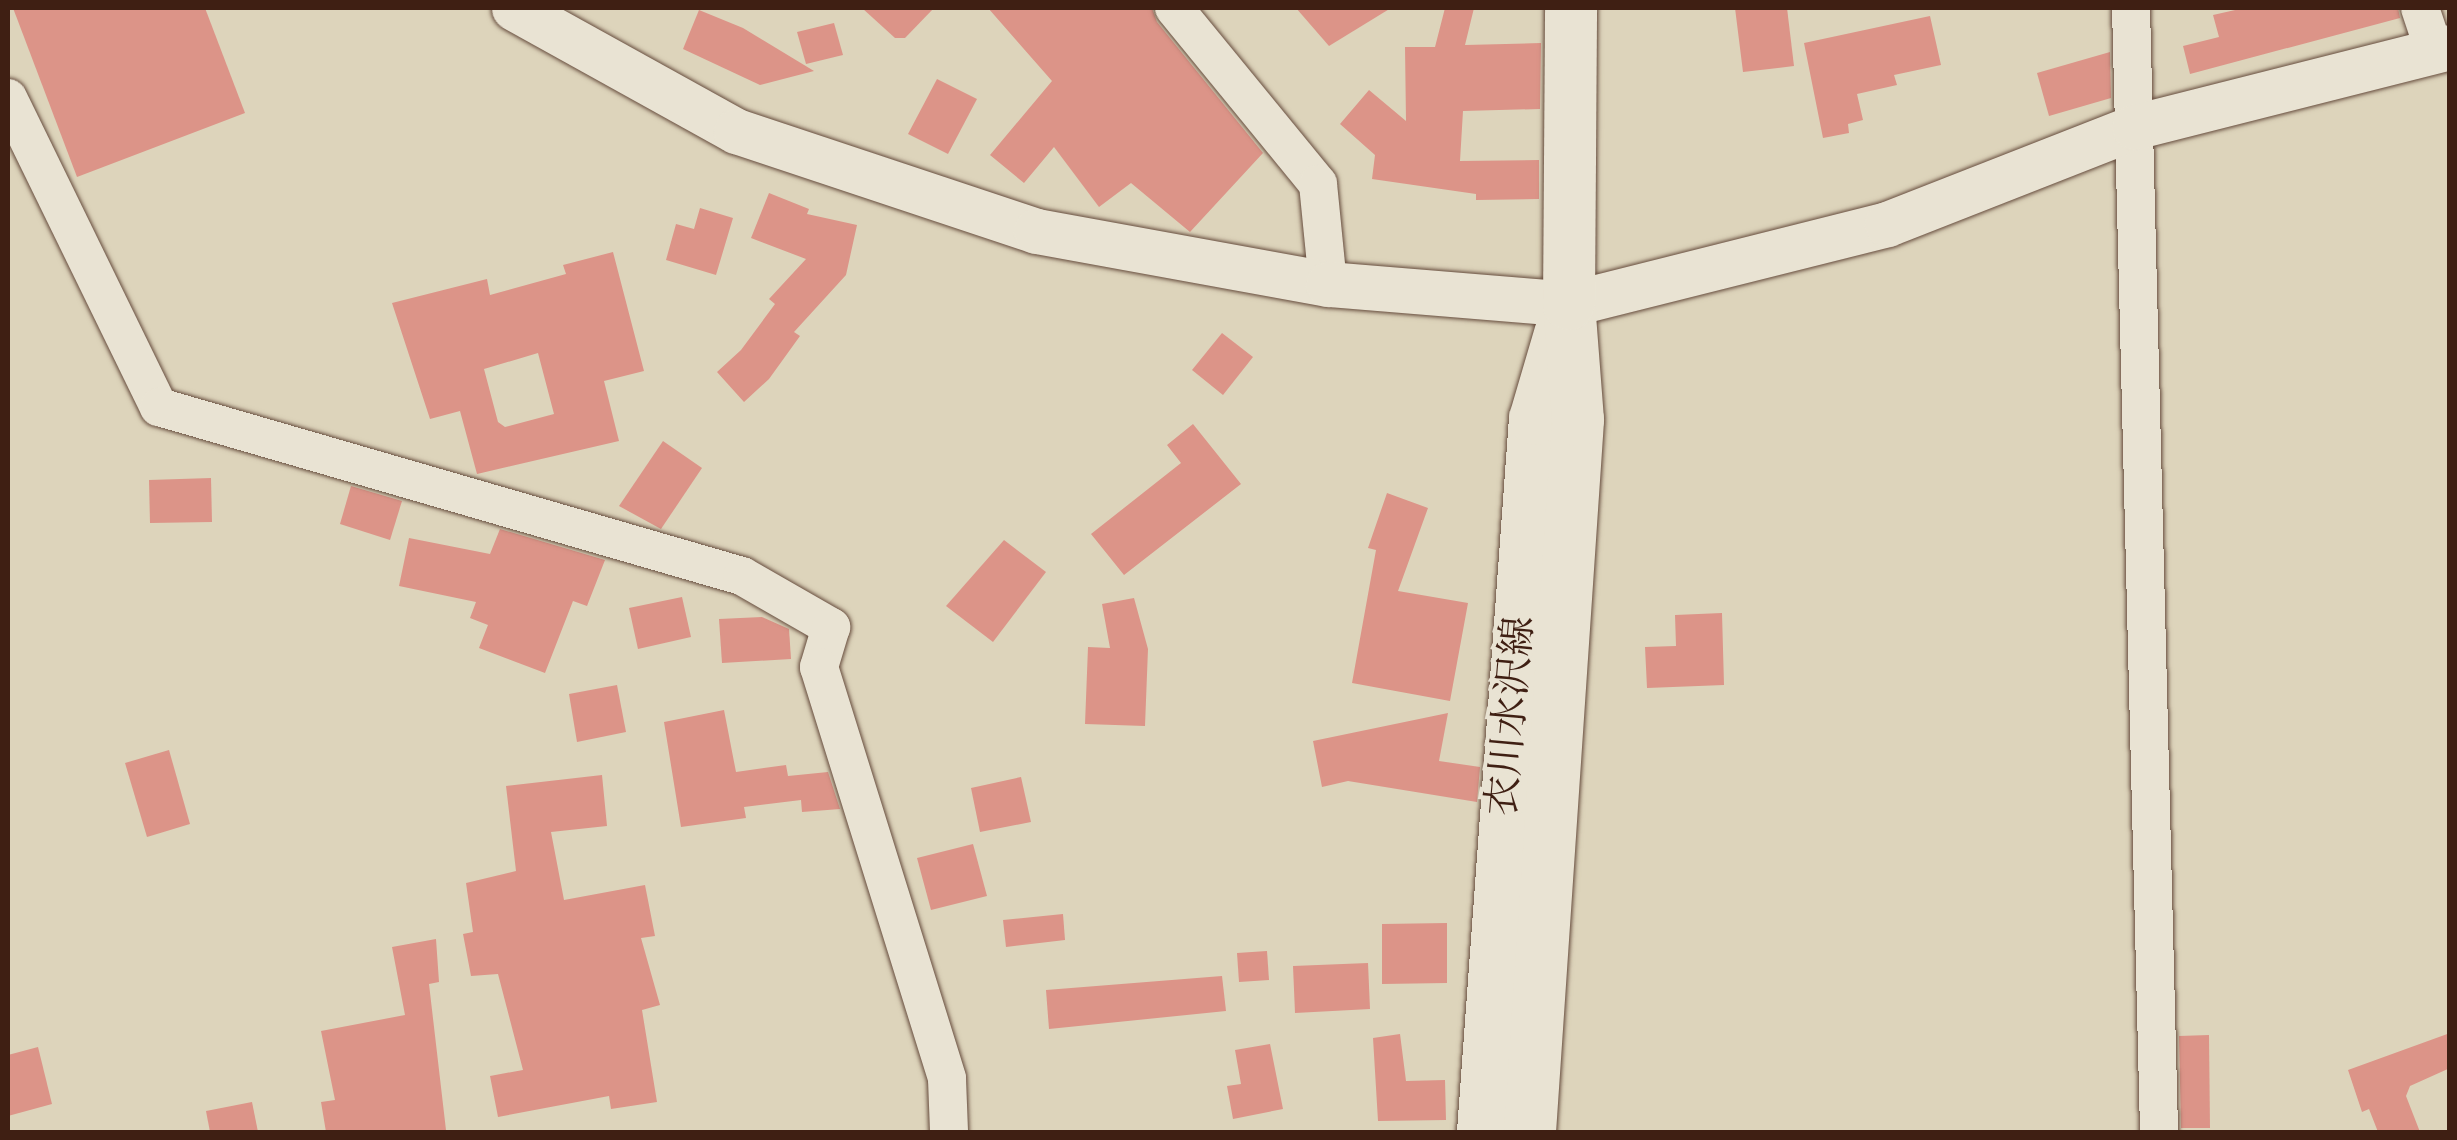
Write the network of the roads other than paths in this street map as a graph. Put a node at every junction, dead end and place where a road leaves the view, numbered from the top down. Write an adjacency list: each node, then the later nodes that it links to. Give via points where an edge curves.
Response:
1 (514, 8): 9 (street, via 736,130 887,184 1036,231)
2 (1174, 8): 9 (street, via 1318,184)
3 (1571, 8): 10 (main road, 衣川水沢線)
4 (2131, 8): 8 (street)
5 (2420, 8): 6 (street)
6 (2442, 49): 8 (street)
7 (8, 98): 11 (street, via 159,407 742,576 831,627 819,667 947,1079)
8 (2134, 127): 10 (street, via 1886,224); 14 (street)
9 (1328, 284): 10 (street)
10 (1569, 304): 12 (main road, 衣川水沢線, via 1535,419); 13 (main road, 衣川水沢線, via 1578,420)
11 (949, 1132)
12 (1483, 1132)
13 (1530, 1132)
14 (2159, 1132)

